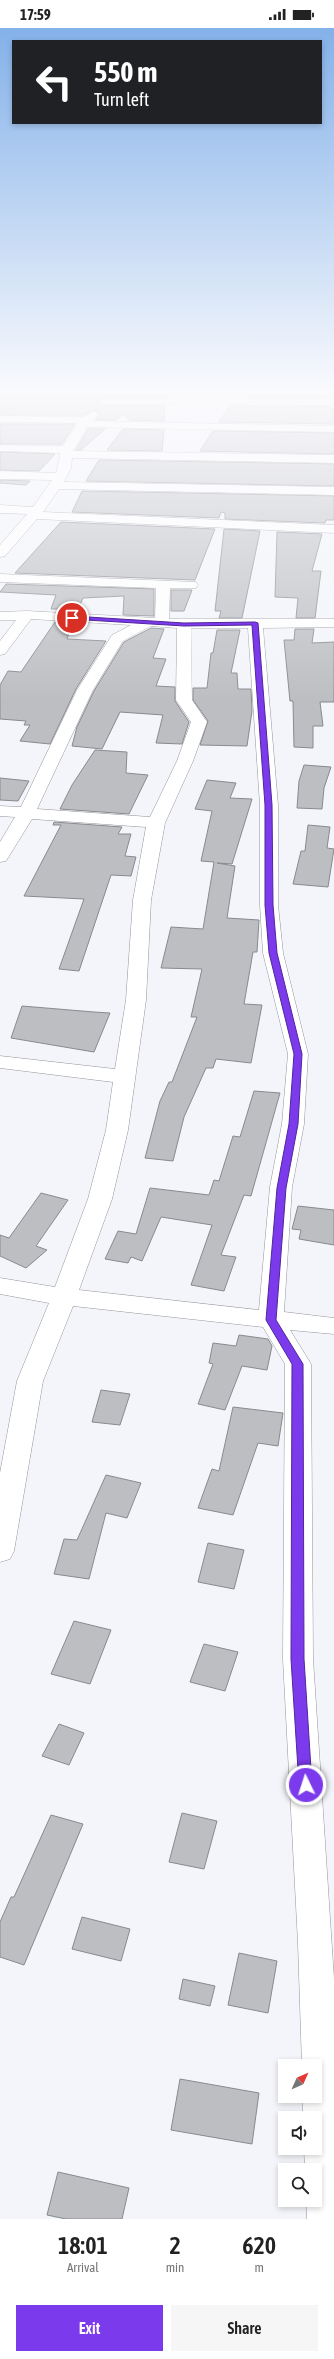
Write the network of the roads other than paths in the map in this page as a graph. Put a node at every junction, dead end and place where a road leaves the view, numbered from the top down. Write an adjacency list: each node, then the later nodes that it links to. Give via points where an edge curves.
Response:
1 (47, 496): 3 (street)
2 (0, 509): 3 (street)
3 (35, 513): 4 (street); 5 (street)
4 (334, 529)
5 (4, 542): 6 (street)
6 (0, 553)
7 (0, 578): 8 (street)
8 (163, 584): 9 (street); 12 (street)
9 (191, 585)
10 (27, 615): 11 (street); 12 (street); 16 (street)
11 (0, 616)
12 (154, 623): 15 (street); 18 (street, via 117,638 85,690)
13 (255, 623): 14 (street); 15 (street); 25 (street, via 269,805 269,905 273,953 298,1054 293,1124 281,1188)
14 (334, 623)
15 (184, 624): 19 (street, via 184,700 199,722 185,761)
16 (0, 651)
17 (0, 811): 18 (street)
18 (26, 814): 19 (street); 20 (street)
19 (156, 823): 22 (street, via 142,900 136,1000)
20 (0, 857)
21 (0, 1062): 22 (street)
22 (125, 1077): 24 (street, via 117,1130 100,1199)
23 (0, 1286): 24 (street)
24 (64, 1297): 25 (street); 27 (street, via 30,1381)
25 (271, 1320): 26 (street); 28 (street, via 298,1364 298,1659 316,1943)
26 (334, 1326)
27 (0, 1551)
28 (326, 2219)

